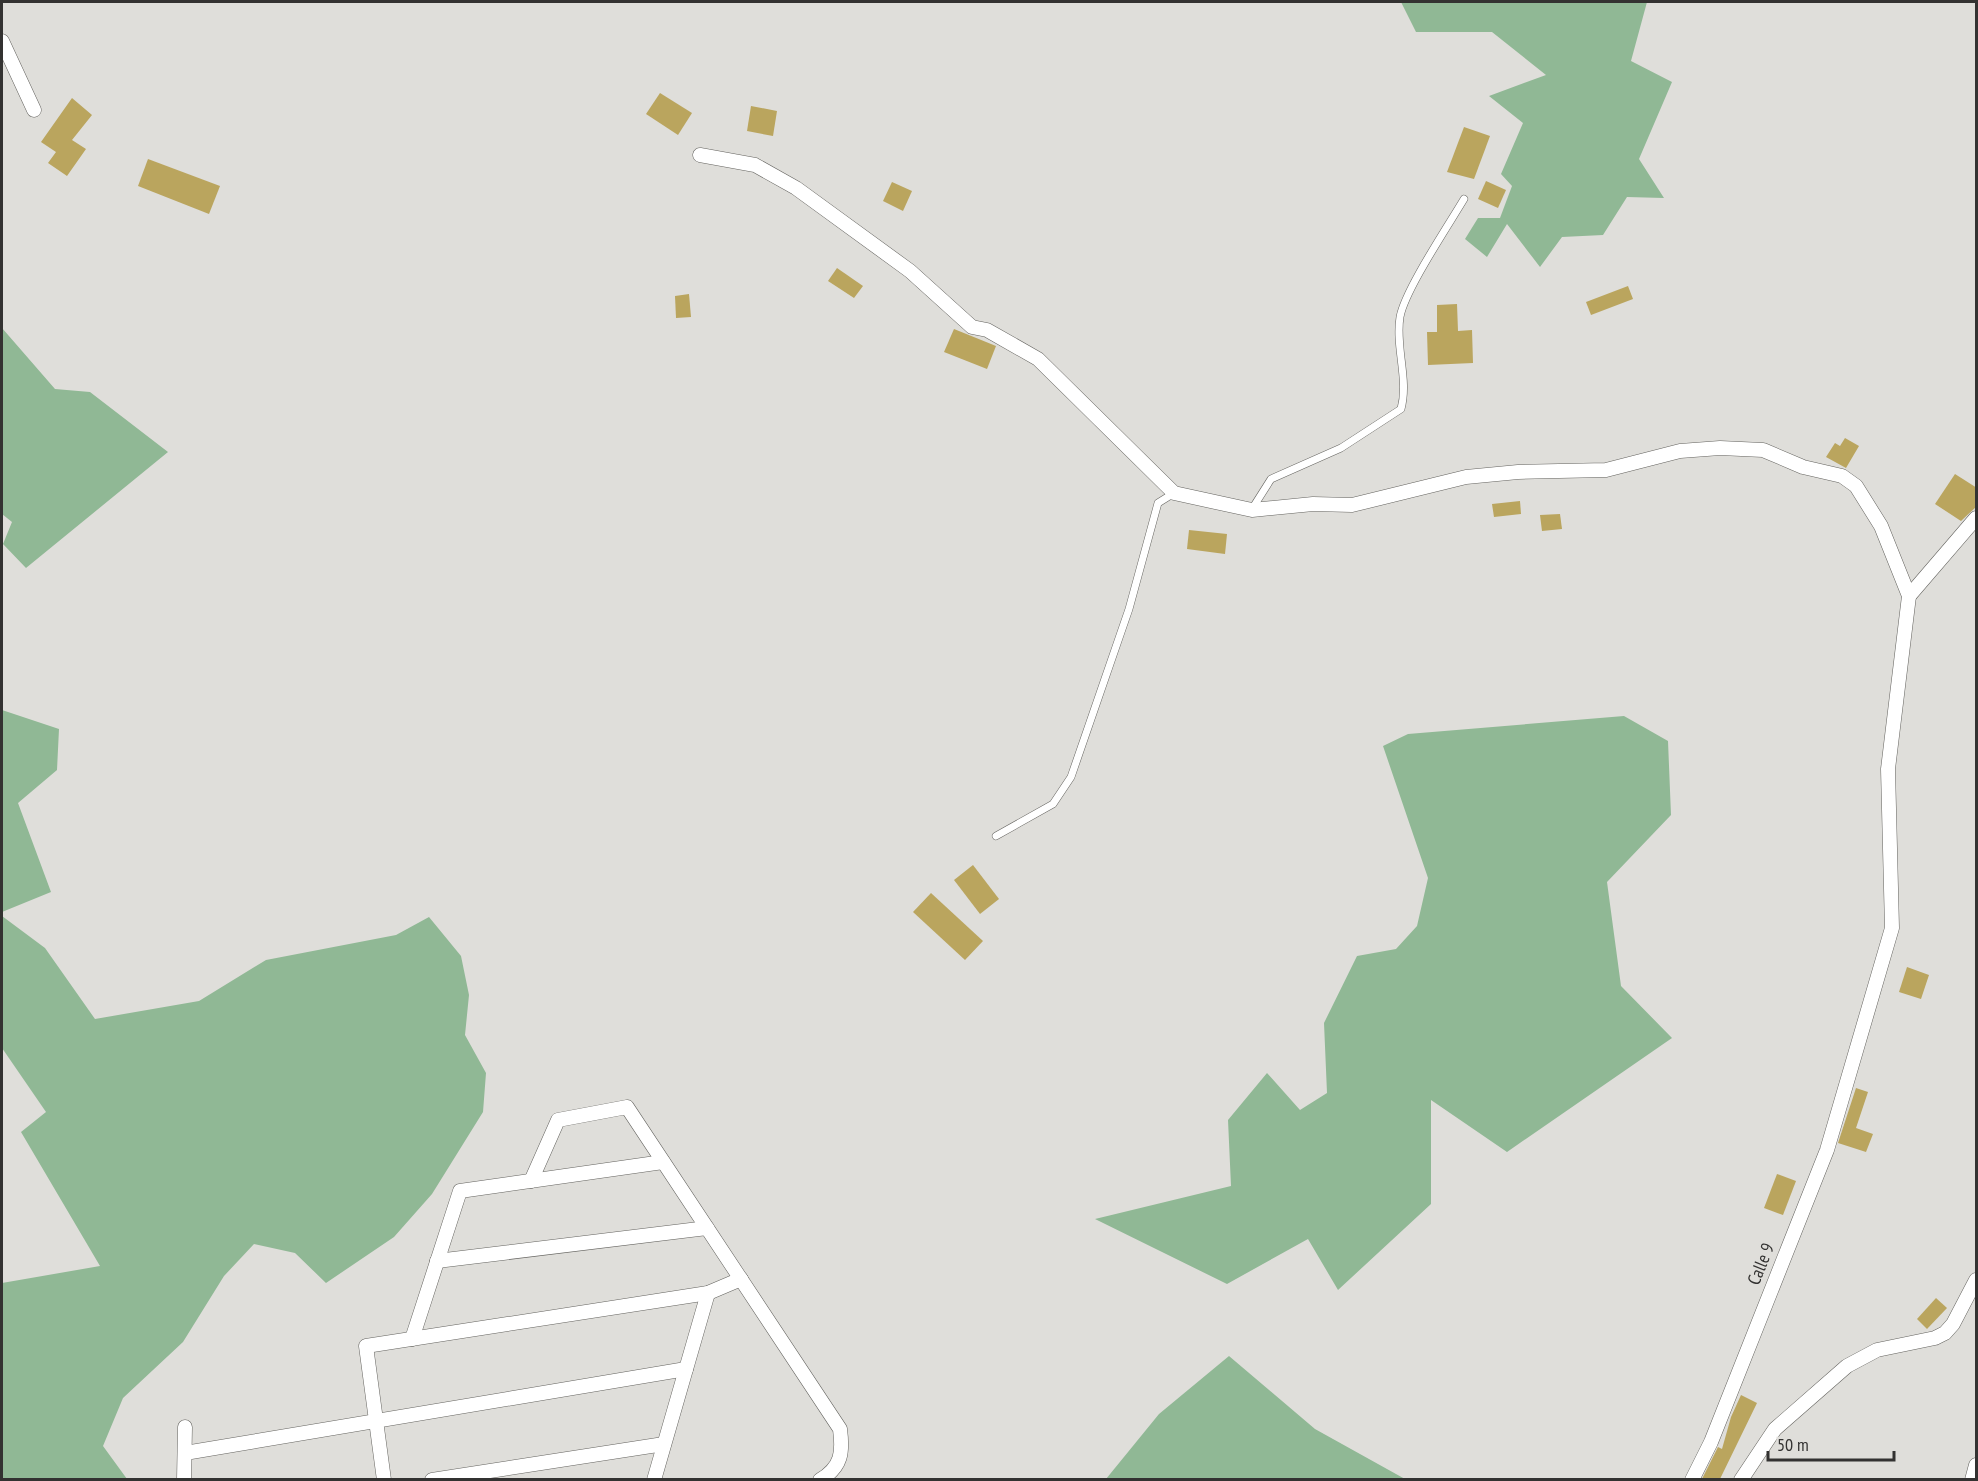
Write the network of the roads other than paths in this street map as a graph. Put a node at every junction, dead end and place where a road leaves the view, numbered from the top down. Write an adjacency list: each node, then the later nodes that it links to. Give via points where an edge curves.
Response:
1 (2, 41): 2 (street)
2 (34, 110)
3 (700, 155): 5 (street, via 755,165 796,188 910,271 972,327 987,330 1038,359)
4 (1464, 199): 6 (lane, via 1400,318 1405,396 1401,409 1341,448 1271,479)
5 (1174, 493): 6 (street); 9 (lane, via 1158,503 1155,510 1129,609 1071,777 1053,804)
6 (1252, 510): 8 (street, via 1352,504 1466,477 1606,470 1680,451 1763,450 1803,467 1842,476 1856,486 1881,526)
7 (1977, 518): 8 (street)
8 (1909, 597): 29 (street, Calle 9, via 1888,769 1892,928 1827,1150 1711,1442)
9 (996, 836)
10 (663, 1161): 11 (street); 11 (street, via 627,1107 558,1120); 12 (street)
11 (531, 1181): 13 (street, via 460,1191)
12 (707, 1228): 13 (street); 14 (street)
13 (437, 1261): 17 (street)
14 (741, 1279): 16 (street); 28 (street, via 840,1429 843,1453 835,1467)
15 (1977, 1280): 30 (street, via 1945,1333 1878,1350 1847,1366 1775,1428)
16 (708, 1293): 17 (street); 18 (street)
17 (412, 1339): 19 (street, via 366,1346)
18 (686, 1369): 19 (street); 21 (street)
19 (376, 1420): 22 (street); 25 (street)
20 (185, 1427): 22 (street)
21 (664, 1443): 26 (street); 27 (street)
22 (185, 1453): 24 (street)
23 (1977, 1465): 31 (street)
24 (184, 1479)
25 (384, 1479)
26 (432, 1479)
27 (654, 1479)
28 (820, 1479)
29 (1692, 1479)
30 (1741, 1479)
31 (1972, 1479)

